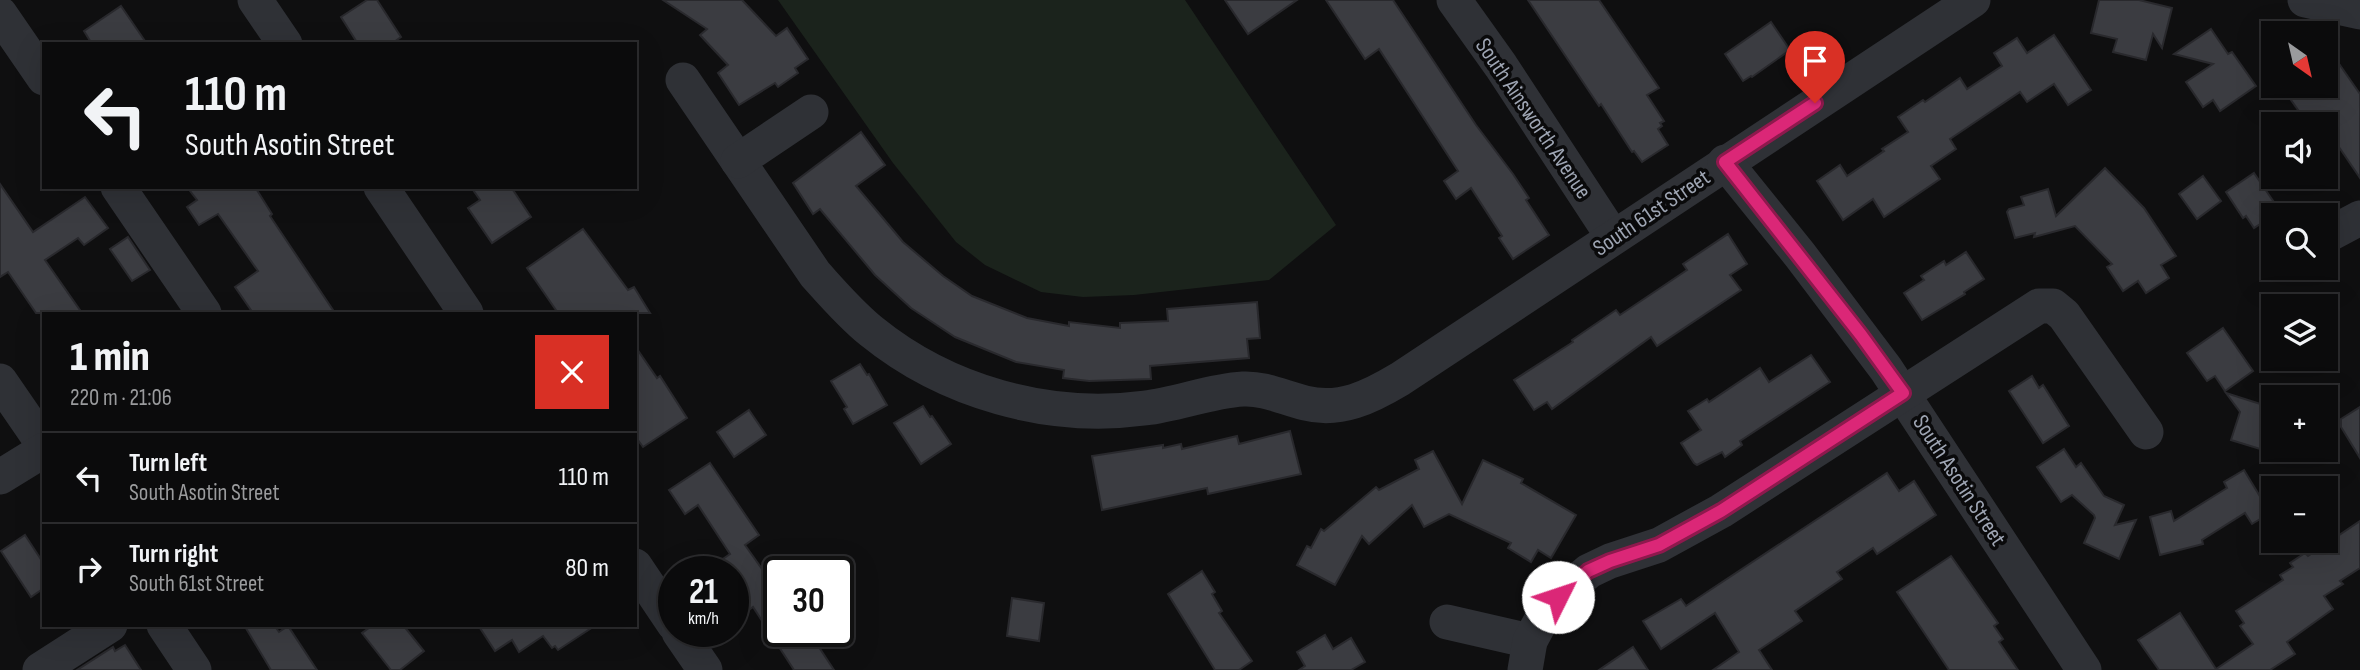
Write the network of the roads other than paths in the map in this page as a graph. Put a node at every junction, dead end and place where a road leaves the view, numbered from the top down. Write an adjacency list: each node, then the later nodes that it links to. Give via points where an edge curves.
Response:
1 (19, 0): 7 (street)
2 (256, 0): 8 (street)
3 (1454, 0): 18 (street, South Ainsworth Avenue)
4 (1973, 0): 13 (street, South 61st Street)
5 (2305, 0): 6 (street)
6 (2360, 12)
7 (0, 14): 9 (street)
8 (284, 42)
9 (42, 75)
10 (682, 80): 12 (street, South 61st Street)
11 (811, 112): 12 (street)
12 (738, 161): 18 (street, South 61st Street, via 815,274 870,331 926,368 987,394 1075,410 1145,408 1247,389 1326,406 1370,397)
13 (1725, 162): 18 (street, South 61st Street); 22 (street, South Asotin Street)
14 (119, 189): 19 (street)
15 (382, 189): 20 (street)
16 (2360, 218): 17 (street)
17 (2338, 230)
18 (1613, 237)
19 (203, 312)
20 (465, 312)
21 (0, 381): 24 (street)
22 (1903, 393): 23 (street, via 2033,309 2051,305 2083,340); 33 (street, via 1698,524 1659,545 1588,571 1552,604); 37 (street, South Asotin Street)
23 (2146, 432)
24 (42, 444)
25 (42, 448): 26 (street)
26 (0, 477)
27 (637, 569): 28 (street)
28 (658, 600)
29 (1447, 622): 33 (street)
30 (107, 627): 34 (street)
31 (165, 627): 35 (street)
32 (689, 647): 36 (street)
33 (1527, 656)
34 (40, 670)
35 (194, 670)
36 (705, 670)
37 (2084, 670)

